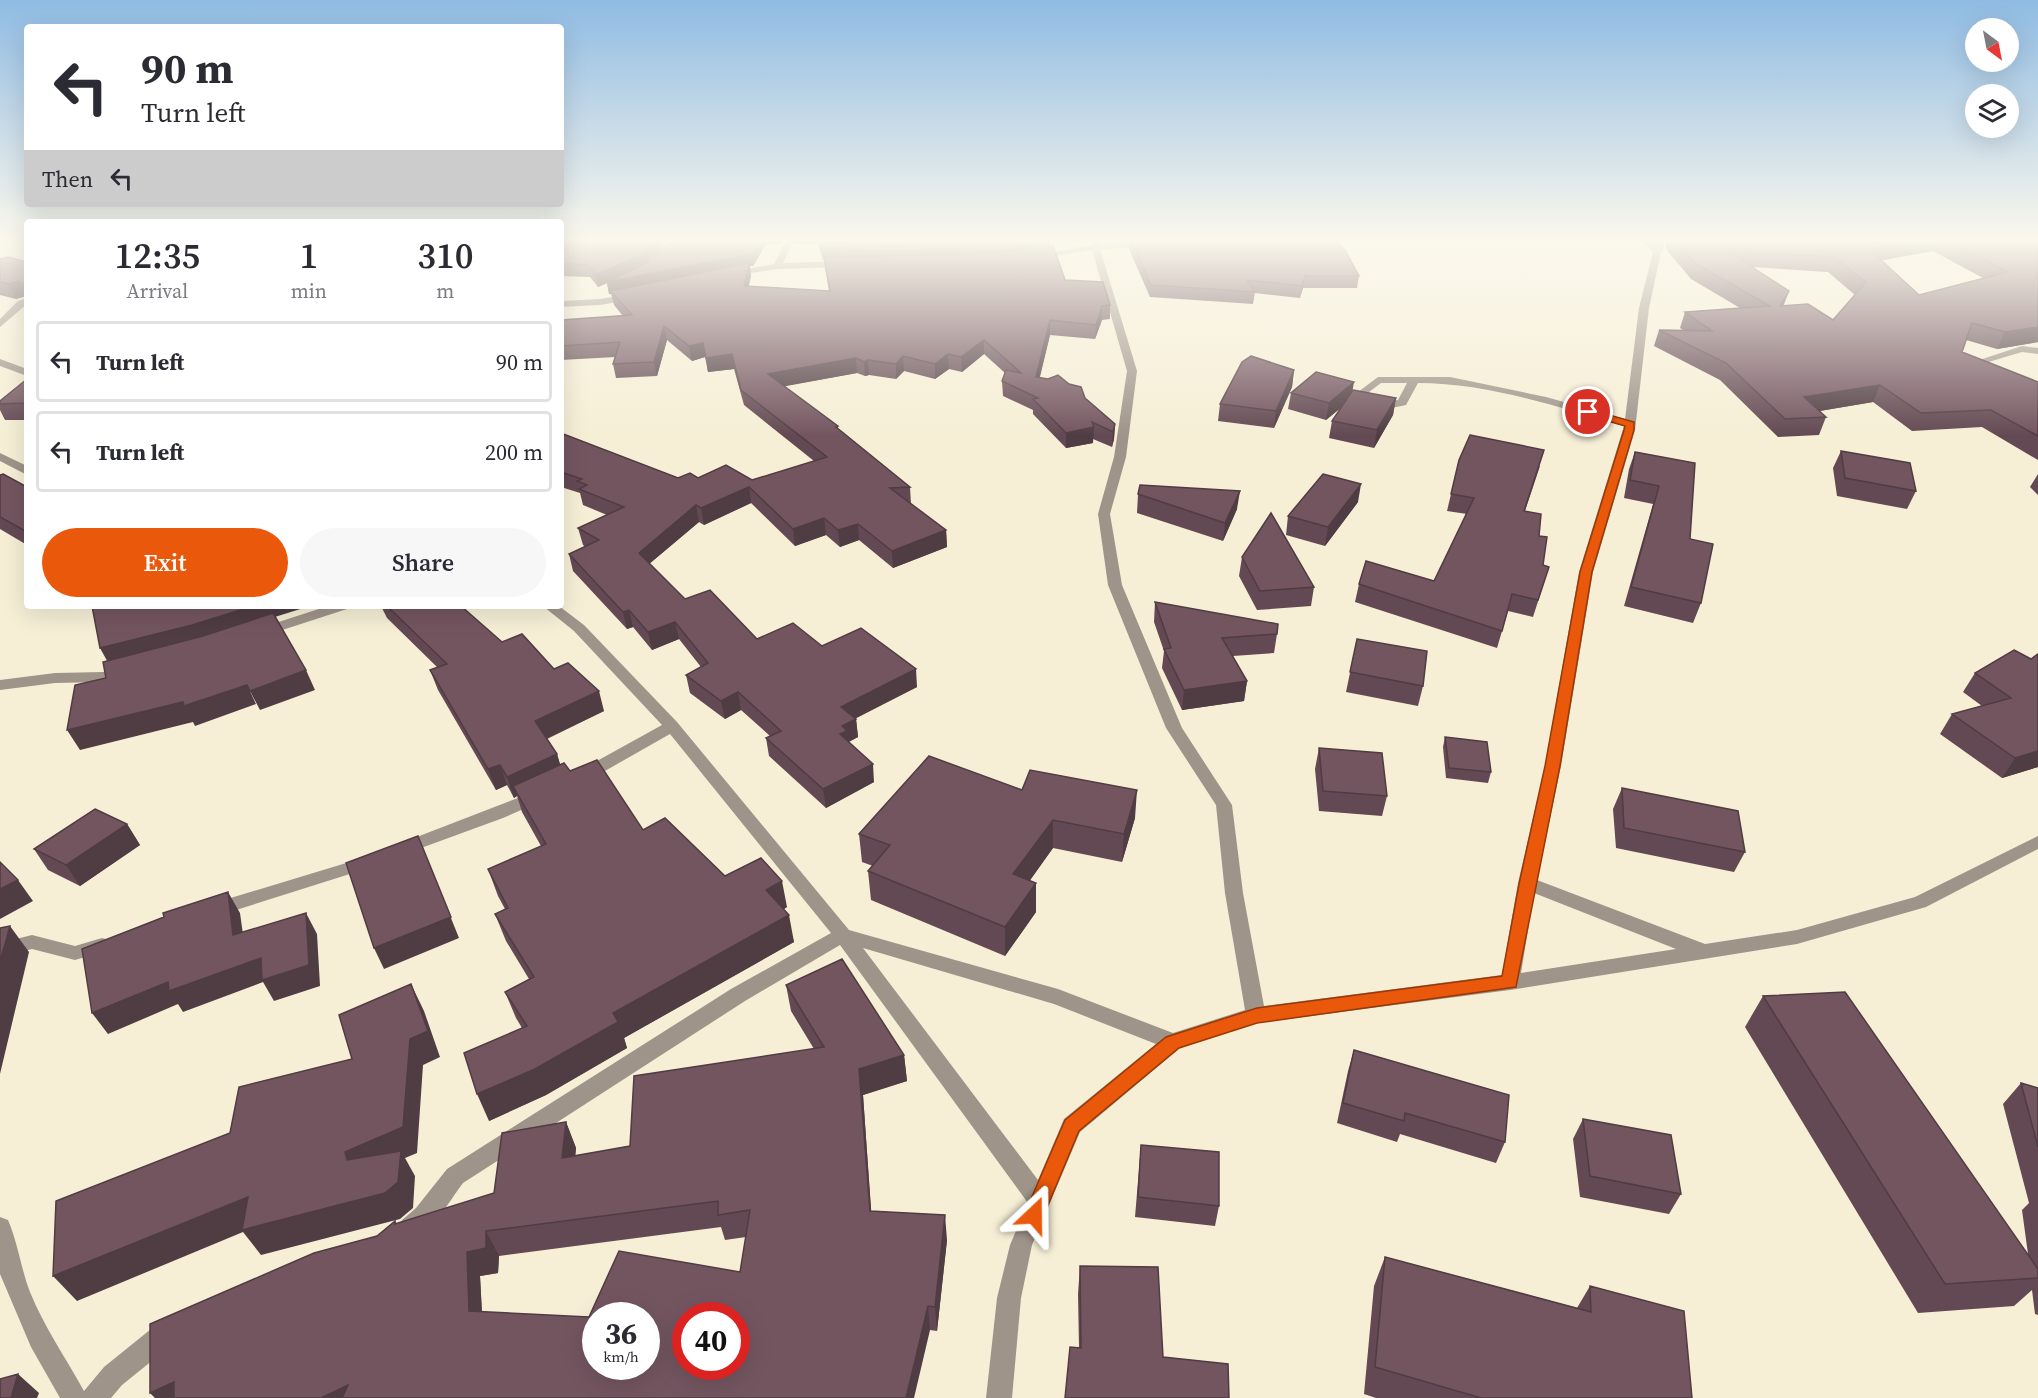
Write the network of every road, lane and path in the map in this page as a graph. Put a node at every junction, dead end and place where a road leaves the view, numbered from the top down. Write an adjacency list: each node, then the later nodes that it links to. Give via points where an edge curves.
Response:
1 (19, 305): 4 (street)
2 (1113, 305): 29 (street, via 1132,371 1120,457 1104,514 1115,585 1174,728 1224,805 1234,893)
3 (1645, 305): 10 (street)
4 (0, 324)
5 (2038, 351): 7 (street, via 2022,349 1972,364)
6 (0, 363): 8 (street)
7 (1994, 371)
8 (24, 372)
9 (1414, 380): 9 (street, via 1378,380 1359,395 1378,407 1402,403); 10 (street, via 1450,380 1545,400)
10 (1630, 424): 22 (street, via 1586,572 1553,766)
11 (0, 456): 12 (street)
12 (24, 469)
13 (333, 609): 15 (street)
14 (554, 609): 18 (street, via 579,628)
15 (252, 635)
16 (136, 669): 17 (street, via 103,677)
17 (0, 685)
18 (672, 726): 19 (street); 24 (street)
19 (569, 782)
20 (548, 791): 23 (street, via 383,856)
21 (2038, 842): 27 (street, via 1920,902 1797,937)
22 (1527, 884): 27 (street); 28 (street)
23 (205, 913)
24 (843, 935): 30 (street, via 1058,997); 31 (street); 33 (street, via 738,995 455,1176 424,1216)
25 (118, 940): 26 (street, via 75,953 32,942)
26 (0, 950)
27 (1701, 951): 28 (street)
28 (1510, 982): 29 (street)
29 (1257, 1015): 30 (street)
30 (1173, 1042): 31 (street, via 1072,1126)
31 (1040, 1200): 37 (street, via 1021,1245 1009,1298)
32 (0, 1228): 35 (street, via 5,1259 45,1350)
33 (392, 1244)
34 (180, 1322): 36 (street, via 113,1376)
35 (75, 1398)
36 (94, 1398)
37 (999, 1398)

